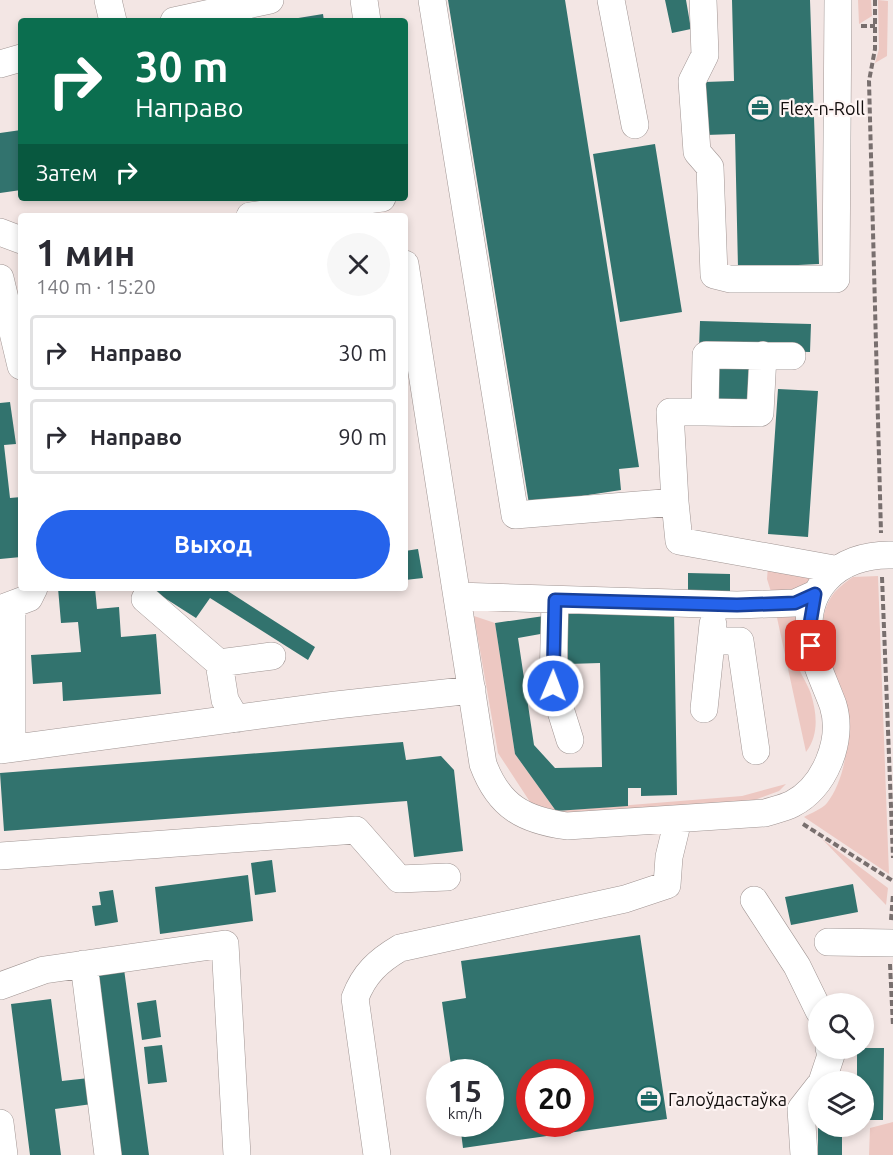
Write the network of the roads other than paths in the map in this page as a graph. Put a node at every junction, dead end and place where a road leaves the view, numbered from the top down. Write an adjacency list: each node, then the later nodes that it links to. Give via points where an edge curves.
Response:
1 (108, 0): 9 (lane)
2 (270, 0): 8 (lane)
3 (364, 0): 11 (lane)
4 (432, 0): 25 (lane, via 515,515)
5 (611, 0): 14 (lane)
6 (703, 0): 7 (lane, via 705,55 692,81 697,152 710,167 714,275 730,279 836,279)
7 (838, 0)
8 (217, 6): 10 (lane)
9 (112, 18)
10 (183, 18)
11 (367, 18)
12 (18, 59): 13 (lane)
13 (0, 64)
14 (635, 125)
15 (349, 201): 16 (lane)
16 (261, 209)
17 (0, 232): 18 (lane)
18 (18, 239)
19 (0, 279): 21 (lane)
20 (408, 283): 30 (lane)
21 (18, 354)
22 (763, 356): 23 (lane); 24 (lane, via 760,413); 24 (lane, via 706,355)
23 (792, 356)
24 (705, 412): 25 (lane, via 670,412)
25 (675, 502): 27 (lane, via 679,541)
26 (887, 555): 27 (lane)
27 (834, 569): 29 (lane)
28 (32, 591): 34 (lane, via 29,598)
29 (815, 594): 33 (lane, via 795,603); 44 (lane, via 811,646 833,707 833,750 825,770 792,804 765,813)
30 (457, 596): 32 (lane); 38 (lane)
31 (145, 599): 37 (lane)
32 (555, 600): 33 (lane); 41 (lane, via 553,686)
33 (713, 605): 35 (lane)
34 (6, 607): 42 (lane)
35 (712, 641): 39 (lane); 43 (lane, via 740,641)
36 (272, 656): 37 (lane)
37 (219, 663): 40 (lane, via 225,700)
38 (472, 690): 40 (lane); 44 (lane, via 483,764 491,786 504,801 542,822 567,826)
39 (704, 709)
40 (236, 719): 42 (lane)
41 (570, 740)
42 (6, 749)
43 (756, 751)
44 (678, 820): 58 (lane, via 667,885 625,899 400,948 379,961 362,980 355,998)
45 (0, 856): 46 (lane, via 356,830 399,879)
46 (447, 877)
47 (754, 900): 52 (lane)
48 (828, 942): 49 (lane)
49 (893, 943)
50 (84, 964): 51 (lane, via 44,970); 56 (lane); 57 (lane, via 225,944)
51 (0, 986)
52 (810, 993)
53 (808, 1100): 59 (lane, via 801,1109)
54 (0, 1123): 55 (lane)
55 (4, 1155)
56 (108, 1155)
57 (237, 1155)
58 (377, 1155)
59 (804, 1155)

